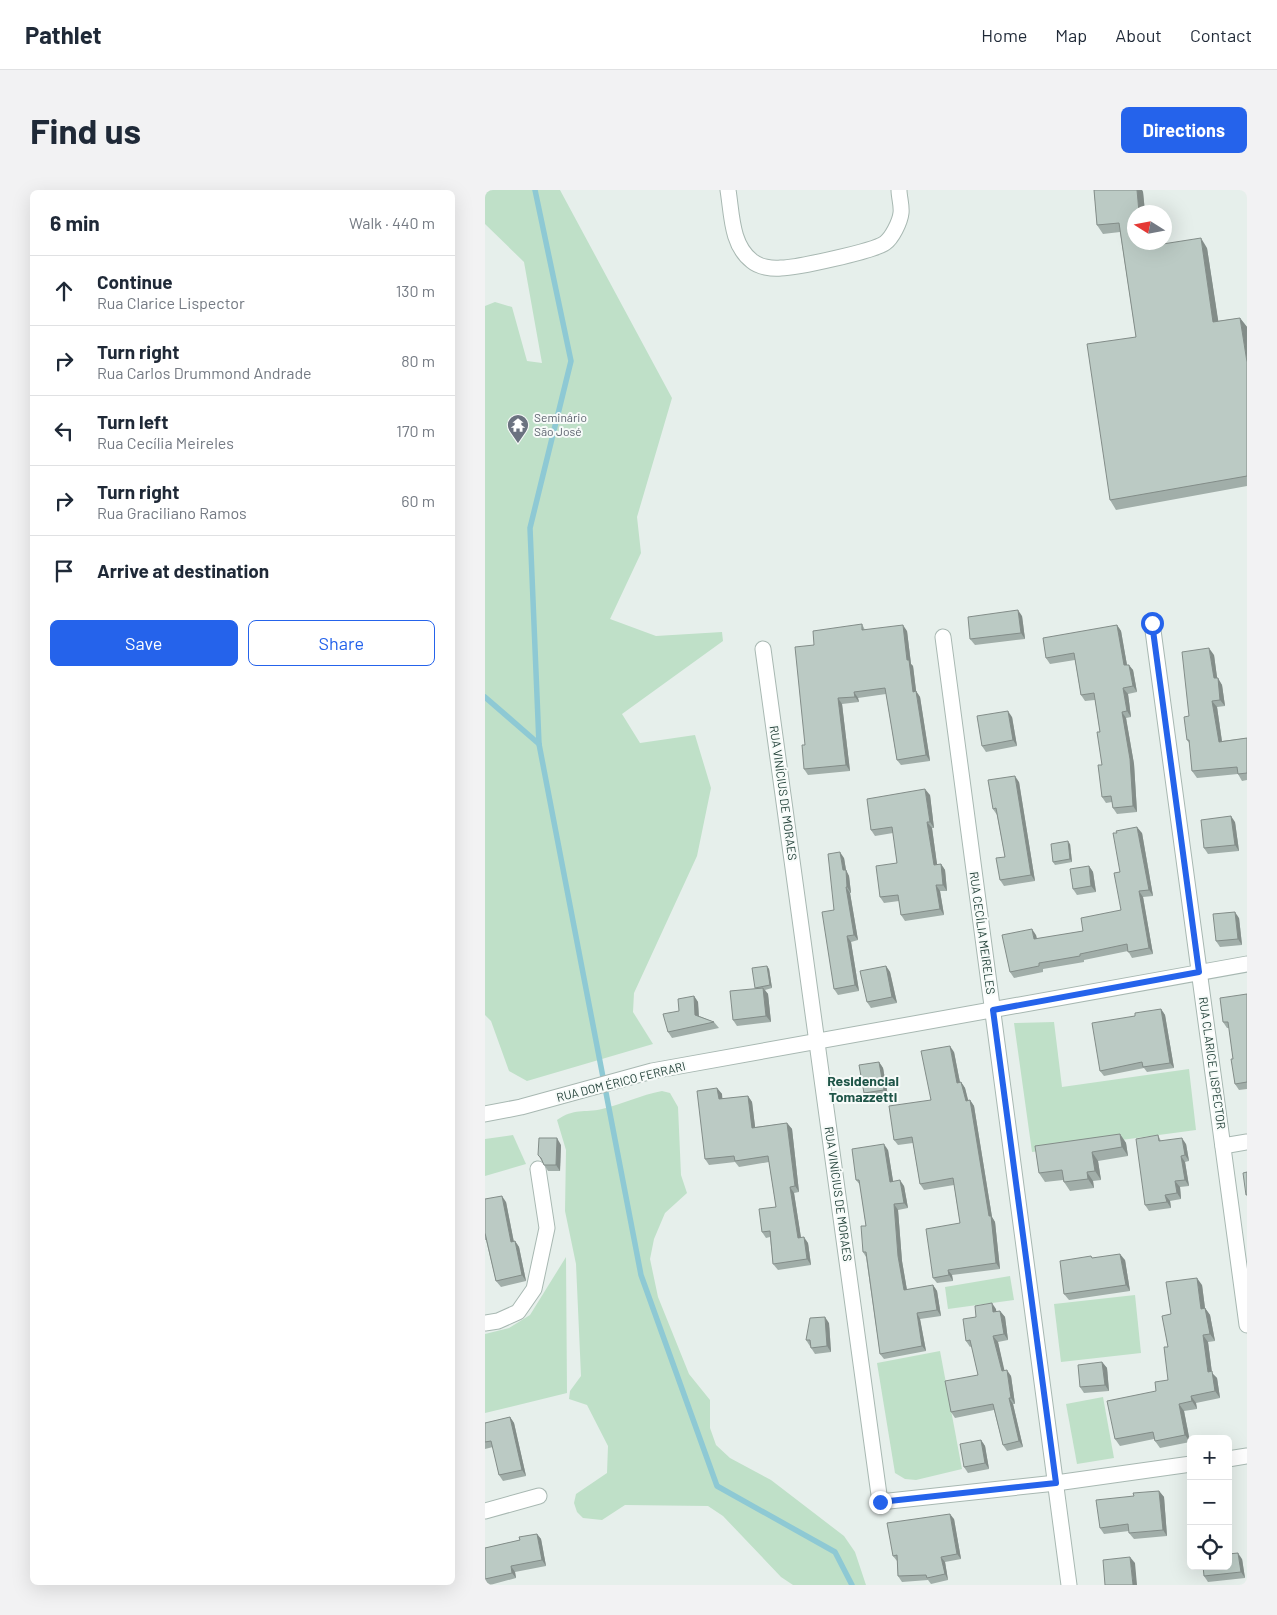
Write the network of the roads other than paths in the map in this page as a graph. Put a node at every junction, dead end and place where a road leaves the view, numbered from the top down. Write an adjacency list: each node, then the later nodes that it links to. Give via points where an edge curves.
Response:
1 (728, 190): 2 (street, via 736,239 753,262 767,268 783,268 867,251 885,243 901,213)
2 (899, 190)
3 (1152, 623): 7 (street, RUA CLARICE LISPECTOR)
4 (943, 637): 8 (street, RUA CECÍLIA MEIRELES)
5 (763, 649): 9 (street, RUA VINÍCIUS DE MORAES)
6 (1247, 964): 7 (street, RUA DOM ÉRICO FERRARI)
7 (1199, 972): 8 (street, RUA DOM ÉRICO FERRARI); 12 (street, RUA CLARICE LISPECTOR)
8 (993, 1010): 9 (street, RUA DOM ÉRICO FERRARI); 19 (street, RUA CECÍLIA MEIRELES)
9 (817, 1042): 10 (street, RUA DOM ÉRICO FERRARI, via 652,1071); 19 (street, RUA VINÍCIUS DE MORAES, via 880,1502)
10 (485, 1114)
11 (1247, 1142): 12 (street)
12 (1223, 1146): 15 (street, RUA CLARICE LISPECTOR)
13 (538, 1169): 14 (street, via 547,1228 534,1289 517,1312)
14 (485, 1323)
15 (1247, 1325)
16 (1247, 1456): 17 (street)
17 (1232, 1458)
18 (1187, 1465): 19 (street)
19 (1056, 1483): 22 (street, RUA CECÍLIA MEIRELES)
20 (539, 1496): 21 (street)
21 (485, 1510)
22 (1069, 1585)

